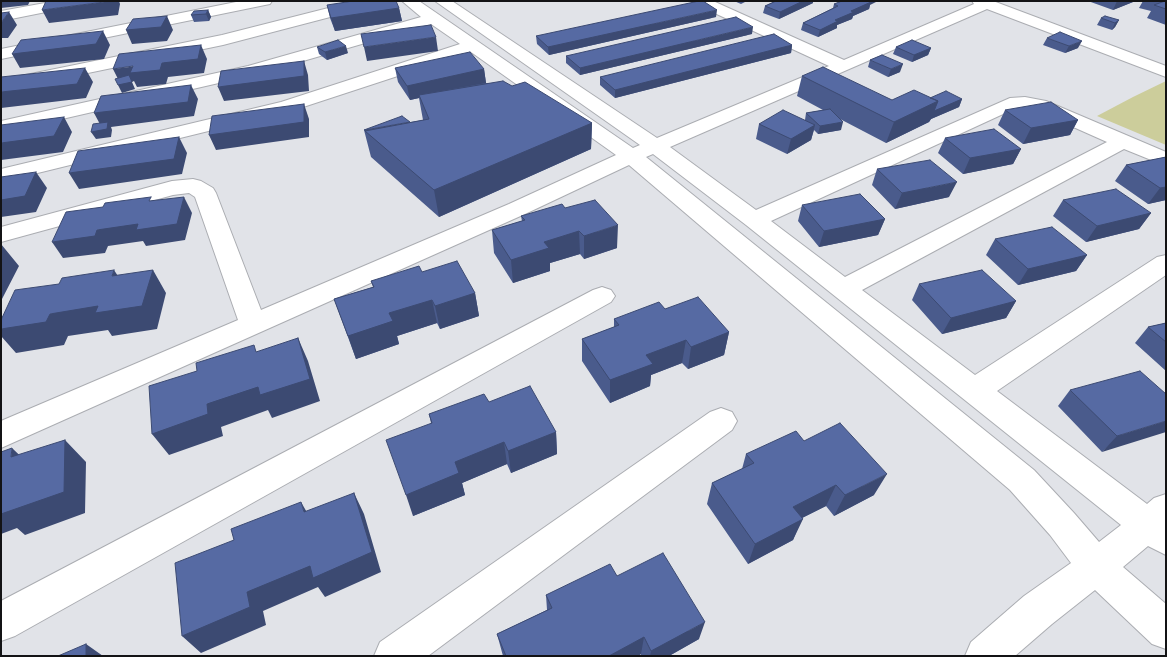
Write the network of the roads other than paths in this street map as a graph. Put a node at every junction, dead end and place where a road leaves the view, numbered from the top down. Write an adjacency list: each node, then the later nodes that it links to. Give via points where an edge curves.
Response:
1 (82, 1): 11 (street)
2 (224, 1): 14 (street)
3 (265, 1): 15 (street)
4 (271, 1): 12 (street)
5 (375, 1): 12 (street)
6 (409, 1): 10 (street)
7 (700, 1): 16 (street)
8 (720, 1): 16 (street)
9 (983, 2): 16 (street); 17 (street)
10 (438, 9): 13 (street); 19 (street, via 252,70)
11 (1, 16)
12 (288, 23): 18 (street, via 223,40)
13 (469, 35): 21 (street); 22 (street); 24 (street, via 288,106)
14 (1, 45)
15 (1, 54)
16 (848, 62): 21 (street)
17 (1166, 72)
18 (1, 86)
19 (1, 128)
20 (1123, 142): 23 (street); 25 (street, via 1039,105 1010,104); 28 (street)
21 (655, 146): 22 (street); 25 (street)
22 (631, 156): 30 (street); 35 (street, via 1022,480)
23 (1166, 160)
24 (1, 176)
25 (754, 220): 28 (street)
26 (1, 235): 30 (street, via 172,188 193,186 205,193)
27 (1166, 263): 31 (street)
28 (844, 289): 31 (street)
29 (602, 296): 36 (street)
30 (253, 325): 33 (street)
31 (974, 391): 34 (street)
32 (721, 421): 38 (street)
33 (1, 435)
34 (1160, 525): 35 (street)
35 (1096, 567): 37 (street); 39 (street, via 1038,610)
36 (1, 622)
37 (1166, 630)
38 (394, 656)
39 (985, 656)

